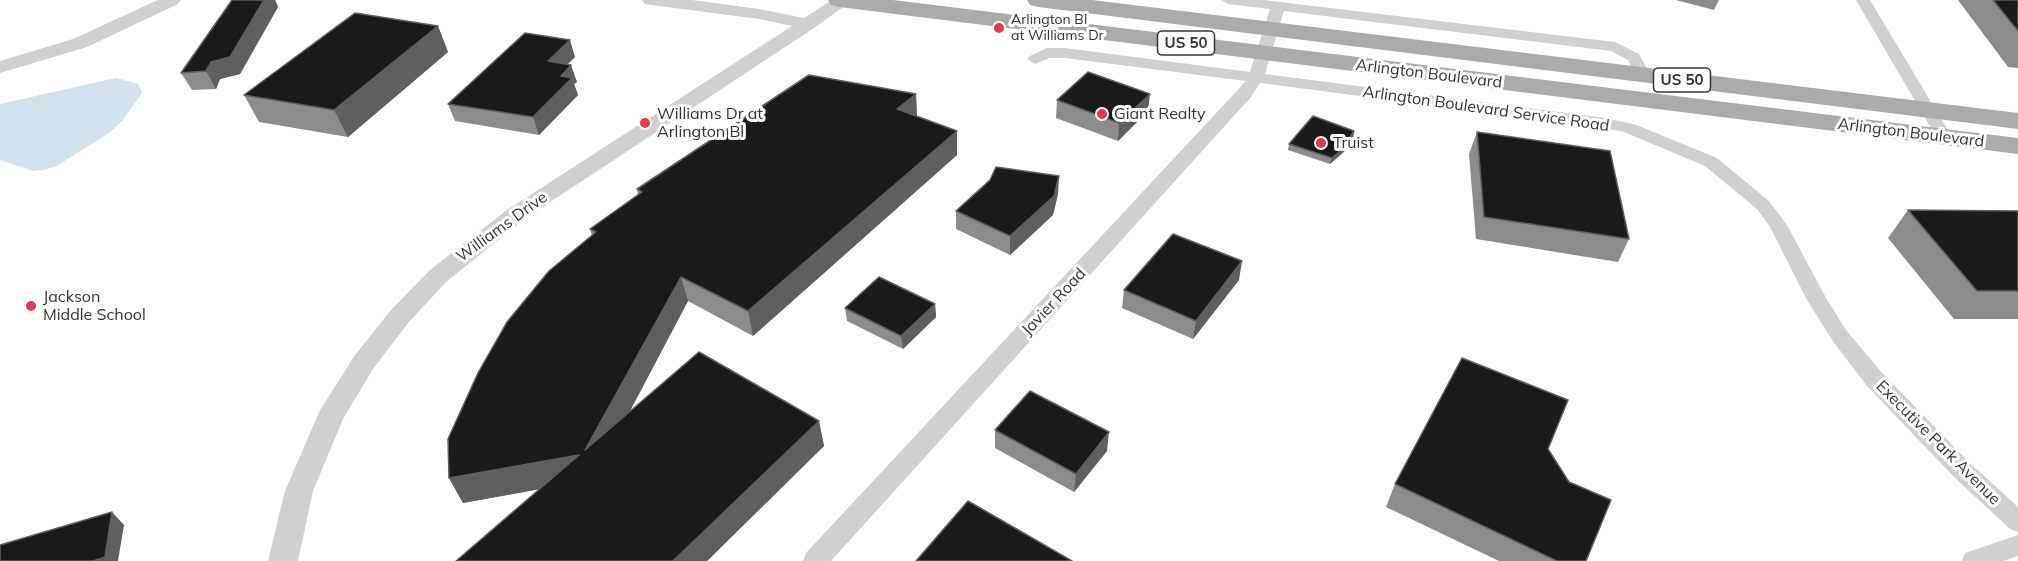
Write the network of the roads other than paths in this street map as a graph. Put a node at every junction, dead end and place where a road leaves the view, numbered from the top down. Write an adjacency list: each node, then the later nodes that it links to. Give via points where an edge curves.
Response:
1 (172, 0): 12 (street, via 80,43)
2 (651, 0): 8 (street)
3 (842, 0): 8 (street, Williams Drive); 10 (main road, Arlington Boulevard / US 50)
4 (1038, 0): 9 (main road, Arlington Boulevard / US 50)
5 (1228, 0): 7 (street)
6 (1863, 0): 15 (street)
7 (1278, 6): 9 (street, Javier Road); 13 (street, via 1615,47 1634,57)
8 (808, 24): 22 (street, Williams Drive, via 515,215 438,276 364,362 330,417 299,491)
9 (1270, 30): 10 (street, Javier Road); 13 (main road, Arlington Boulevard / US 50)
10 (1263, 54): 14 (street, Javier Road); 17 (main road, Arlington Boulevard / US 50)
11 (1035, 59): 14 (street, Arlington Boulevard Service Road, via 1055,52)
12 (0, 67)
13 (1643, 76): 15 (main road, Arlington Boulevard / US 50)
14 (1256, 78): 19 (street, Arlington Boulevard Service Road, via 1598,122 1657,138); 23 (street, Javier Road, via 1232,109)
15 (1928, 111): 16 (main road, Arlington Boulevard / US 50); 17 (street)
16 (2018, 121)
17 (1944, 137): 18 (main road, Arlington Boulevard / US 50)
18 (2018, 146)
19 (1711, 162): 20 (street, Executive Park Avenue, via 1763,205 1779,225 1817,300 1875,380)
20 (2018, 522)
21 (2018, 545): 24 (street)
22 (283, 561)
23 (815, 561)
24 (1974, 561)

